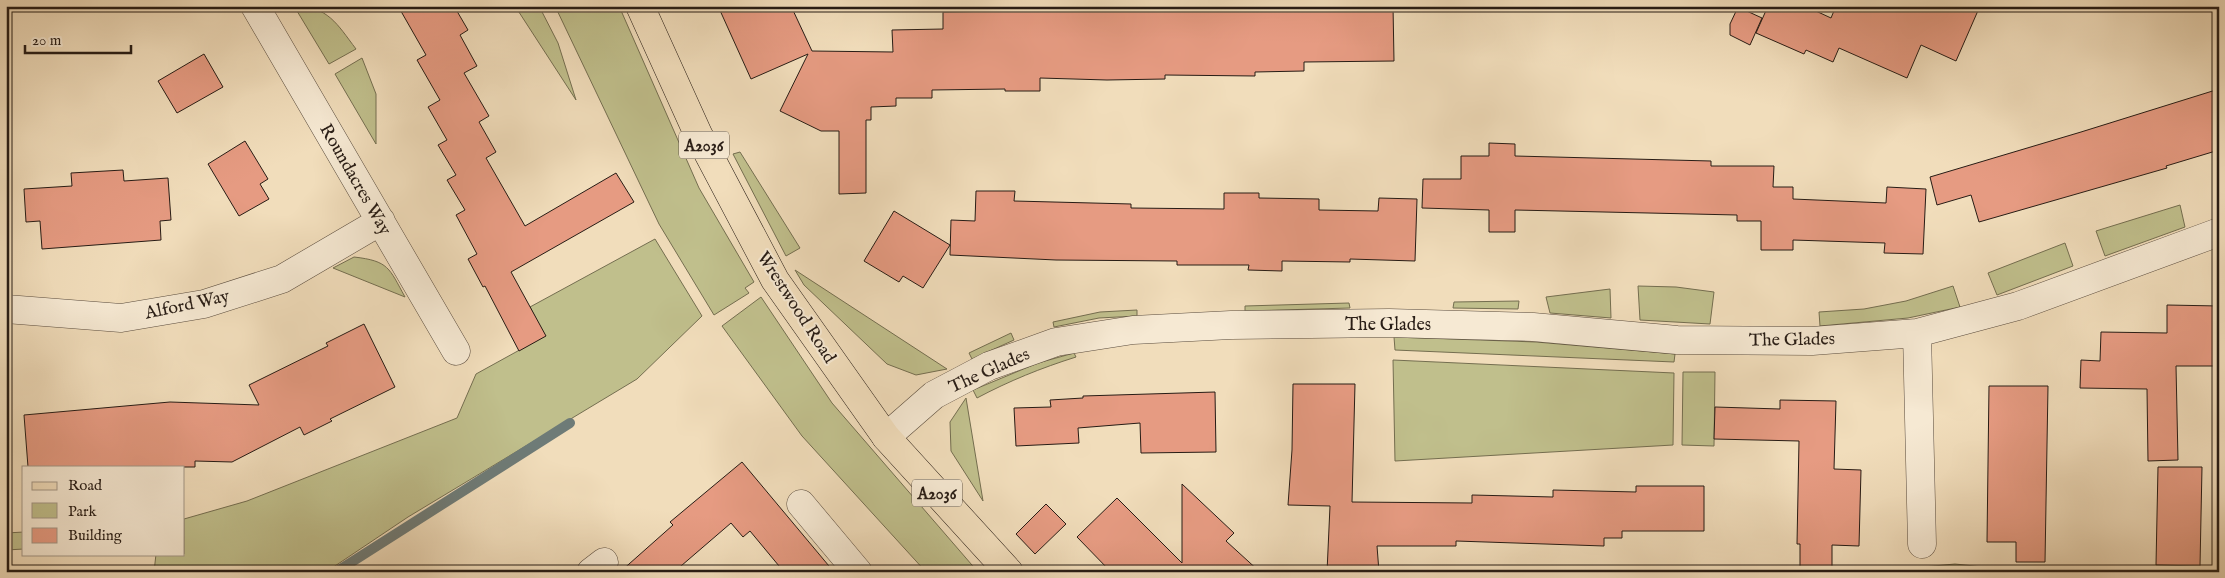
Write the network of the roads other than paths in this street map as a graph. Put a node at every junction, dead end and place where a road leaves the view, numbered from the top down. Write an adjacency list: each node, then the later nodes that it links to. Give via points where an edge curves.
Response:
1 (255, 6): 3 (street, Roundacres Way)
2 (640, 6): 8 (main road, Wrestwood Road / A2036, via 698,134 775,280)
3 (381, 221): 5 (street, Alford Way, via 282,279 204,304 121,318); 7 (street, Roundacres Way)
4 (2219, 232): 6 (street, The Glades, via 2018,306)
5 (6, 309)
6 (1917, 333): 8 (street, The Glades, via 1812,341 1677,340 1533,327 1389,323 1133,330 1056,342 989,366 934,395); 10 (street)
7 (456, 352)
8 (886, 437): 12 (main road, Wrestwood Road / A2036)
9 (801, 504): 11 (street)
10 (1922, 544)
11 (858, 572)
12 (1009, 572)

